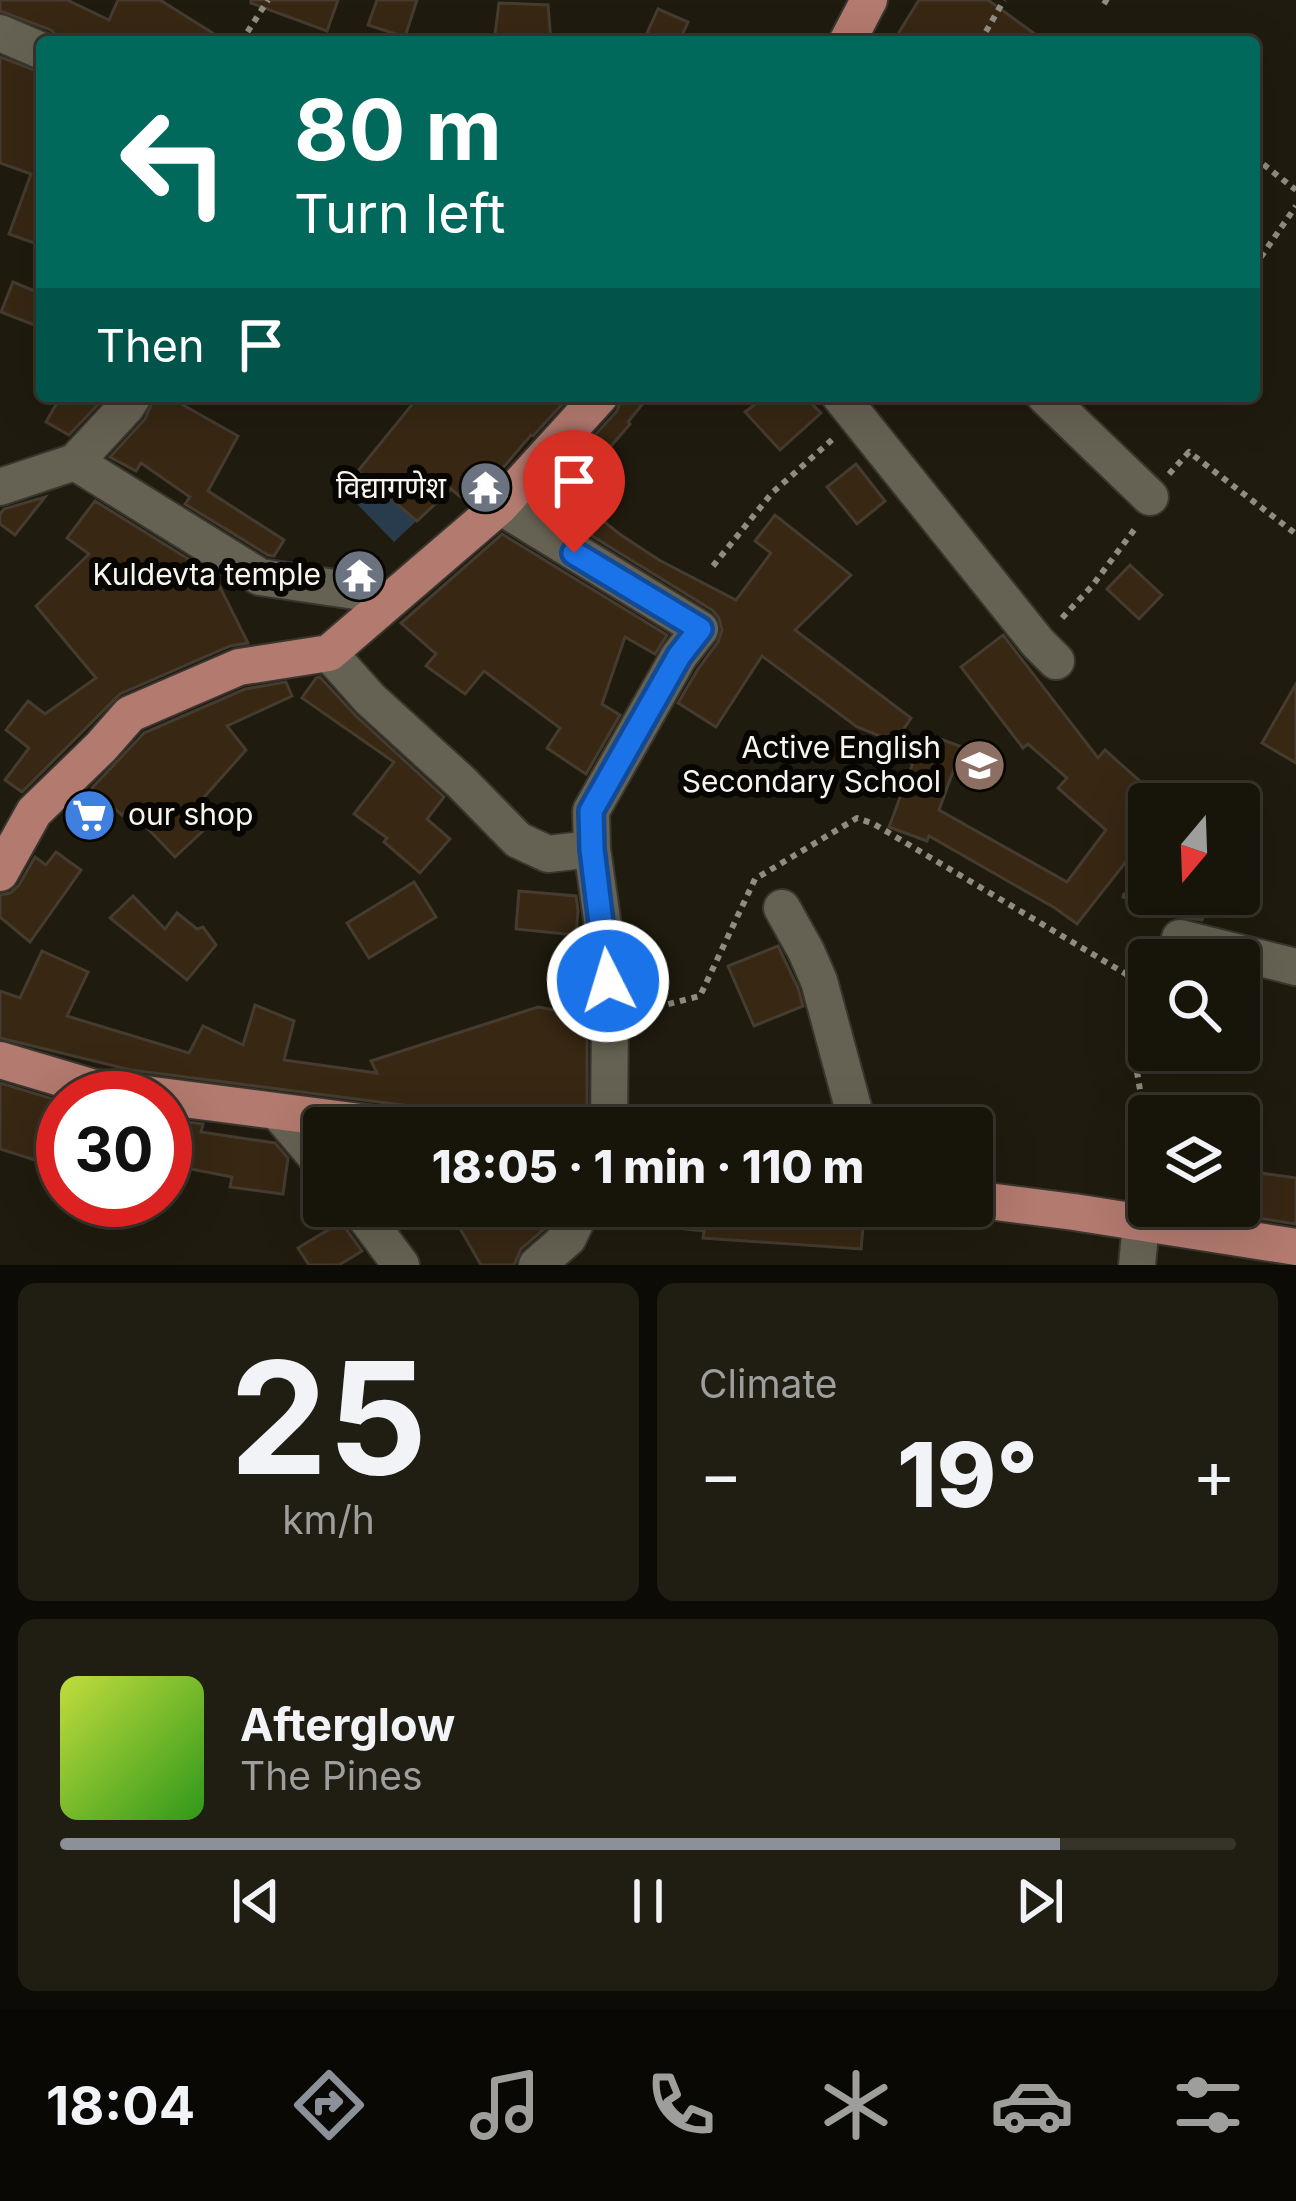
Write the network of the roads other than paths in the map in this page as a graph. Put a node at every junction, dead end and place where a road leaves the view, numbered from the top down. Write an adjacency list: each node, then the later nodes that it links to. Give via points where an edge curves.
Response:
1 (869, 0): 3 (main road)
2 (0, 34): 4 (street)
3 (850, 36)
4 (36, 49)
5 (129, 402): 9 (street)
6 (594, 402): 12 (main road)
7 (1051, 402): 11 (street)
8 (849, 406): 14 (street)
9 (74, 462): 10 (street); 13 (street, via 260,577 362,592)
10 (0, 487)
11 (1150, 497)
12 (500, 506): 13 (main road); 16 (street, via 700,629 591,811)
13 (382, 607): 15 (main road)
14 (1047, 652)
15 (328, 653): 16 (street, via 518,840 548,854); 17 (main road, via 239,667 130,714 34,812)
16 (592, 849): 22 (street, via 606,947)
17 (0, 873)
18 (782, 908): 23 (street, via 819,981)
19 (1180, 938): 20 (street)
20 (1296, 967)
21 (0, 1060): 24 (main road, via 92,1087)
22 (609, 1107)
23 (854, 1107)
24 (278, 1112): 25 (main road); 26 (street)
25 (303, 1115)
26 (303, 1141)
27 (993, 1201): 28 (main road)
28 (1128, 1222)
29 (372, 1227): 34 (street)
30 (573, 1227): 35 (street)
31 (1141, 1227): 36 (street)
32 (1161, 1227): 33 (main road)
33 (1296, 1247)
34 (400, 1265)
35 (537, 1265)
36 (1137, 1265)

